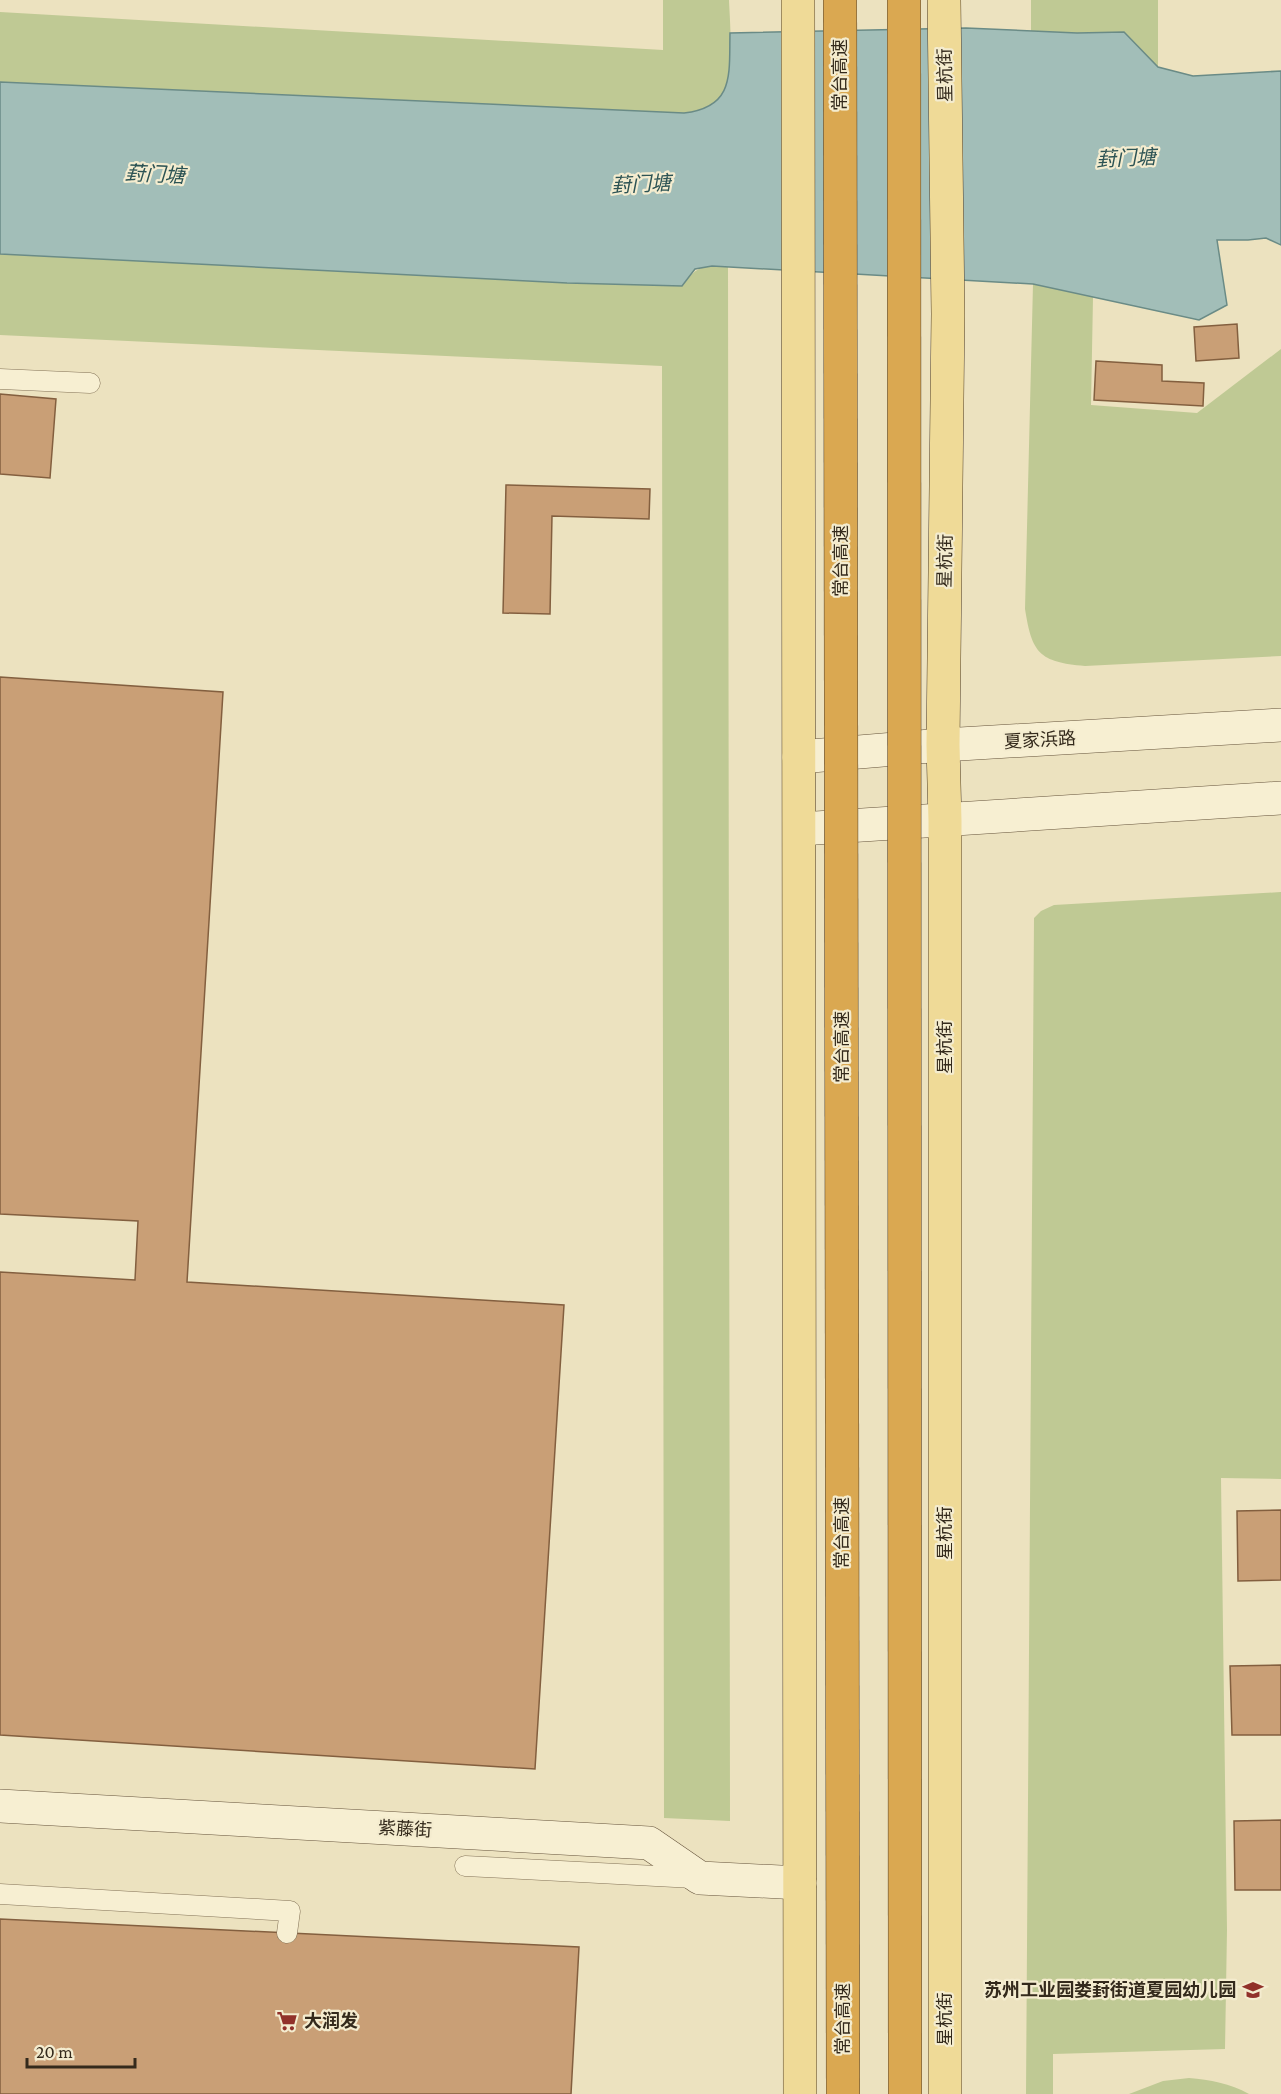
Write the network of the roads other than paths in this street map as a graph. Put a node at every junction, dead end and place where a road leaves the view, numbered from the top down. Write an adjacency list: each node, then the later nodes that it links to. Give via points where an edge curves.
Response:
1 (840, 0): 20 (highway, 常台高速, bridge)
2 (904, 0): 21 (highway, bridge)
3 (944, 0): 8 (main road, 星杭街, via 948,314)
4 (798, 7): 9 (main road)
5 (0, 379): 6 (lane)
6 (90, 383)
7 (1281, 725): 8 (main road, 夏家浜路)
8 (943, 746): 9 (main road, 夏家浜路); 11 (main road, 星杭街)
9 (799, 758): 12 (main road)
10 (1281, 798): 11 (main road)
11 (945, 820): 12 (main road); 22 (main road, 星杭街)
12 (800, 830): 16 (main road)
13 (0, 1806): 15 (main road, 紫藤街, via 649,1843)
14 (465, 1866): 15 (lane)
15 (700, 1878): 16 (main road)
16 (800, 1883): 19 (main road)
17 (0, 1894): 18 (lane, via 290,1911)
18 (287, 1933)
19 (800, 2094)
20 (843, 2094)
21 (905, 2094)
22 (945, 2094)

